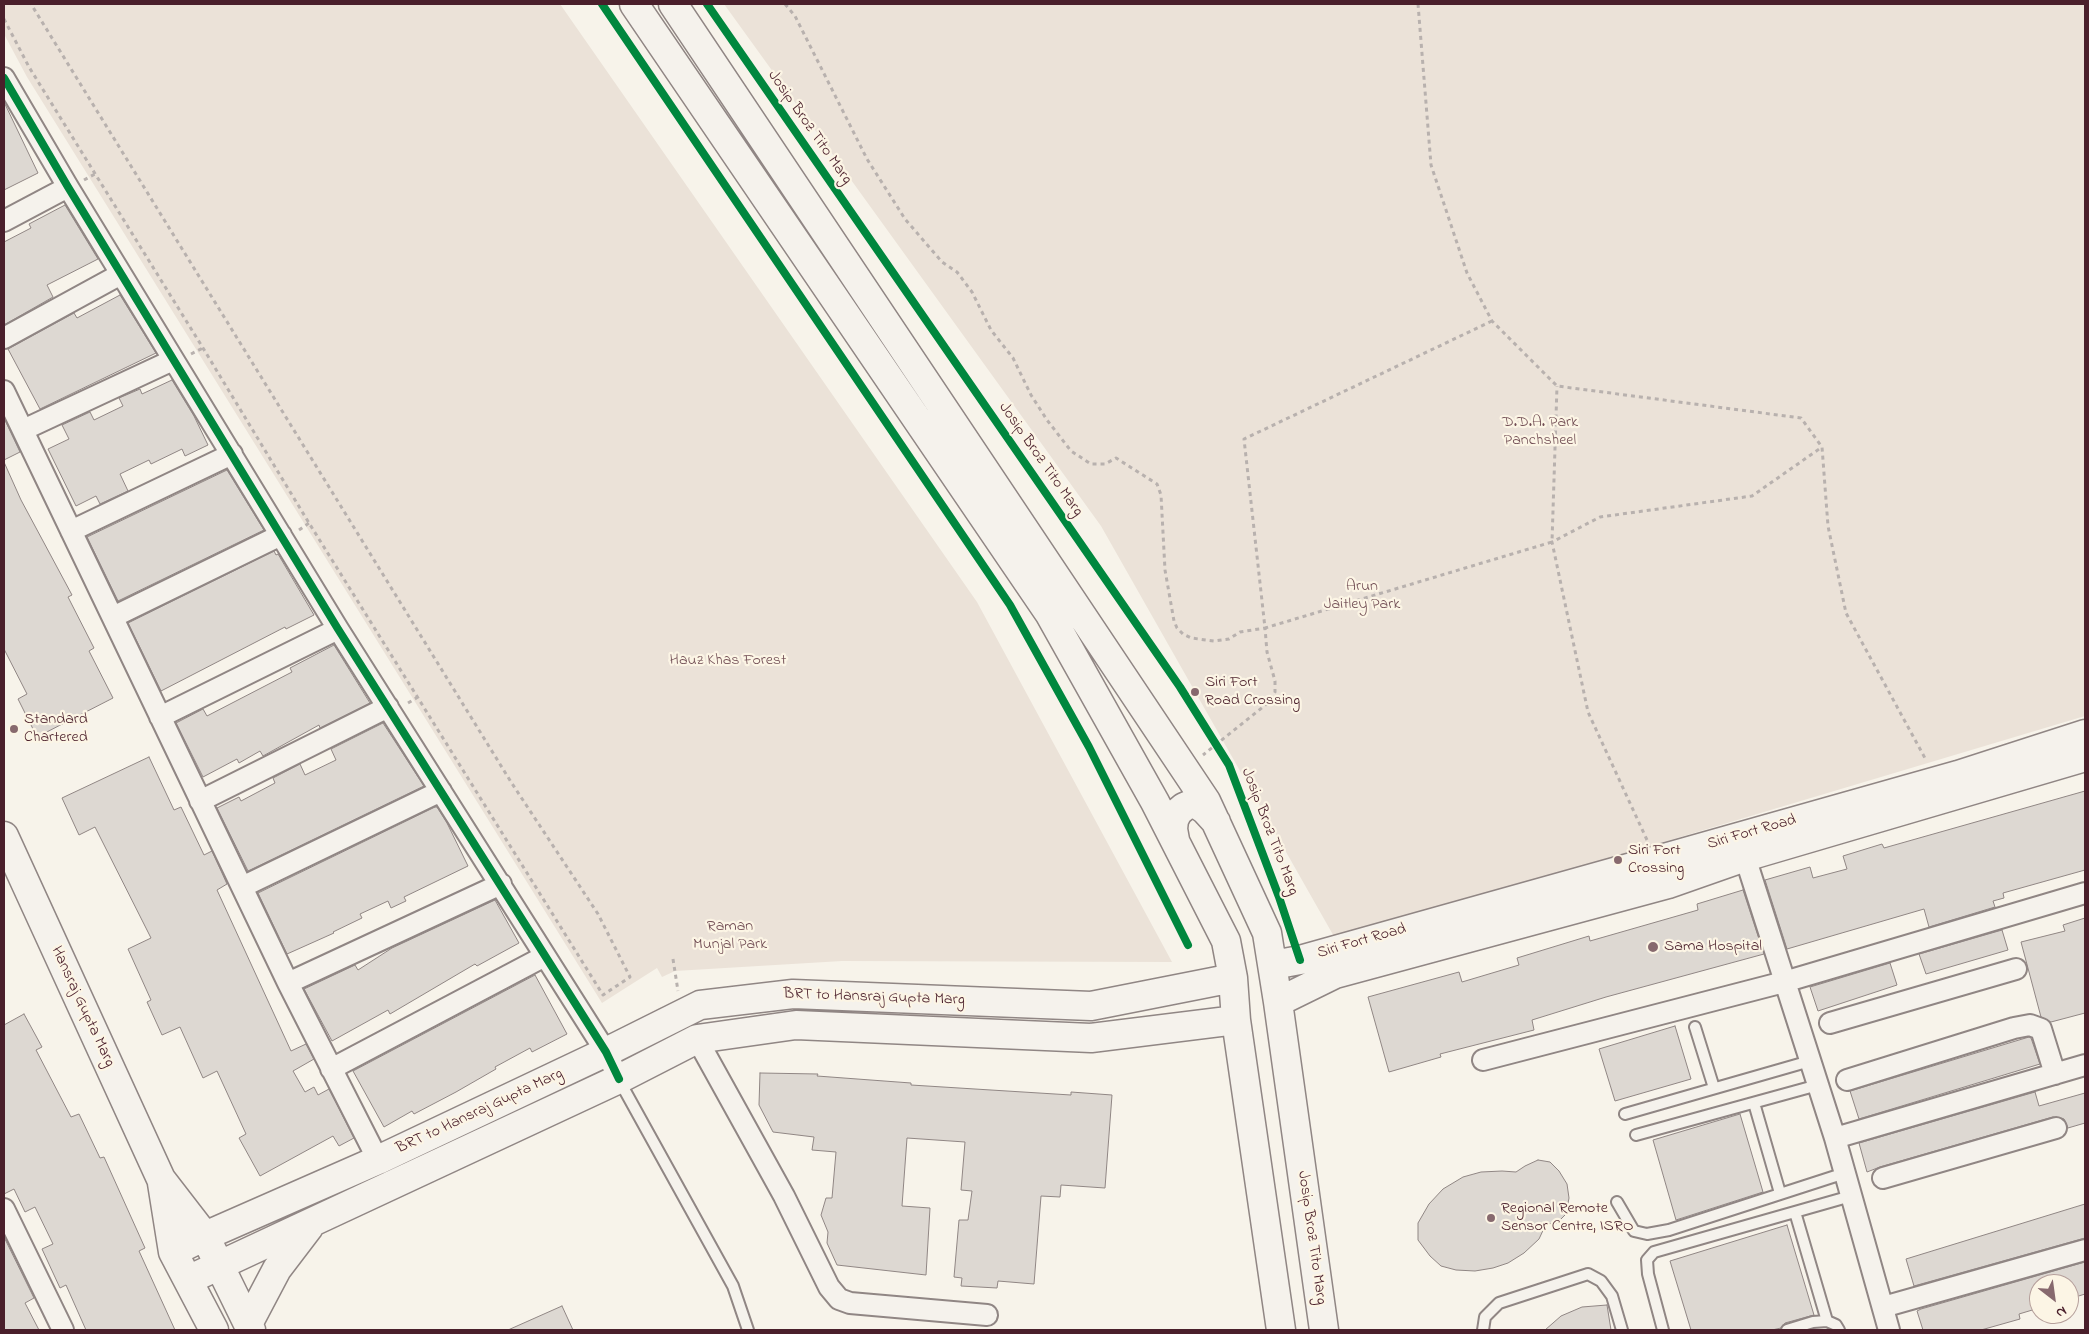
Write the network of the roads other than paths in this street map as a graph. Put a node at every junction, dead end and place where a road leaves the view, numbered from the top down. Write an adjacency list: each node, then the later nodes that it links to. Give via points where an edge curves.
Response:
1 (634, 4): 25 (street, via 1049,613)
2 (673, 4): 23 (street, Josip Broz Tito Marg, via 1202,794)
3 (4, 78): 4 (street)
4 (10, 104): 5 (street)
5 (68, 187): 6 (street); 7 (street)
6 (4, 221)
7 (121, 274): 8 (street); 9 (street)
8 (4, 338)
9 (174, 360): 11 (street); 12 (street)
10 (4, 391): 11 (street)
11 (23, 430): 13 (street)
12 (232, 454): 13 (street); 14 (street)
13 (71, 531): 15 (street)
14 (281, 535): 15 (street); 16 (street)
15 (113, 617): 18 (street)
16 (338, 629): 17 (street); 18 (street)
17 (388, 707): 21 (street); 22 (street)
18 (160, 717): 22 (street)
19 (2085, 734): 31 (street, Siri Fort Road, via 1675,855)
20 (2085, 757): 26 (street, Siri Fort Road)
21 (441, 792): 27 (street); 28 (street)
22 (200, 801): 28 (street)
23 (1216, 822): 25 (street, via 1198,806 1184,807 1174,820); 31 (street, Josip Broz Tito Marg, via 1267,933)
24 (4, 836): 61 (street, Hansraj Gupta Marg)
25 (1175, 840): 33 (street, via 1226,940)
26 (1745, 857): 34 (street); 37 (street, Siri Fort Road, via 1668,884 1335,974)
27 (501, 884): 30 (street); 35 (street)
28 (242, 887): 35 (street)
29 (2085, 893): 34 (street)
30 (545, 956): 43 (street); 47 (street)
31 (1273, 965): 37 (street, Josip Broz Tito Marg)
32 (2016, 970): 39 (street)
33 (1233, 978): 36 (street, BRT to Hansraj Gupta Marg, via 1091,1006 793,994); 38 (street)
34 (1784, 982): 44 (street); 45 (street)
35 (288, 983): 47 (street)
36 (755, 998): 41 (street); 43 (street, BRT to Hansraj Gupta Marg, via 700,1005)
37 (1278, 1002): 81 (street, Josip Broz Tito Marg)
38 (1236, 1020): 41 (street, BRT to Hansraj Gupta Marg, via 1091,1038 796,1025); 80 (street)
39 (1830, 1023)
40 (1695, 1027): 52 (lane)
41 (760, 1029): 42 (street, BRT to Hansraj Gupta Marg)
42 (697, 1039): 49 (street, BRT to Hansraj Gupta Marg); 74 (street, via 784,1196 829,1287 839,1299 850,1303)
43 (606, 1052): 49 (street); 58 (street, BRT to Hansraj Gupta Marg)
44 (1484, 1060)
45 (1810, 1062): 51 (street); 52 (lane)
46 (2085, 1065): 48 (street)
47 (331, 1068): 58 (street)
48 (2056, 1074): 50 (street, via 2041,1029 2030,1025); 57 (street)
49 (619, 1079): 67 (street, BRT to Hansraj Gupta Marg); 79 (lane, via 733,1286)
50 (1847, 1080)
51 (1818, 1085): 53 (lane); 57 (street)
52 (1714, 1088): 54 (lane)
53 (1754, 1103): 56 (lane); 62 (lane)
54 (1625, 1114)
55 (2056, 1128): 60 (street)
56 (1636, 1135)
57 (1835, 1138): 59 (street)
58 (378, 1160): 68 (street, BRT to Hansraj Gupta Marg)
59 (1845, 1173): 62 (lane); 63 (street)
60 (1882, 1178)
61 (161, 1179): 68 (street, Hansraj Gupta Marg); 70 (street, Hansraj Gupta Marg)
62 (1780, 1193): 64 (lane, via 1669,1230 1647,1234 1634,1231)
63 (1851, 1196): 66 (lane); 73 (street)
64 (1617, 1202)
65 (4, 1209): 77 (street)
66 (1796, 1212): 75 (lane); 84 (lane, via 1654,1252 1647,1260 1648,1274)
67 (313, 1222): 71 (street, BRT to Hansraj Gupta Marg); 76 (street, via 277,1269)
68 (205, 1236): 70 (street, BRT to Hansraj Gupta Marg); 71 (street, Hansraj Gupta Marg)
69 (2085, 1250): 73 (street)
70 (173, 1252): 72 (street, Hansraj Gupta Marg)
71 (220, 1265): 72 (street, BRT to Hansraj Gupta Marg); 76 (street, Hansraj Gupta Marg)
72 (188, 1280): 78 (street, Hansraj Gupta Marg)
73 (1883, 1307): 87 (street)
74 (987, 1315)
75 (1827, 1321): 85 (lane); 86 (lane)
76 (250, 1327)
77 (63, 1330)
78 (214, 1330)
79 (748, 1330)
80 (1281, 1330)
81 (1324, 1330)
82 (1483, 1330): 83 (lane, via 1485,1317 1499,1303 1588,1274 1601,1281 1612,1296)
83 (1622, 1330)
84 (1664, 1330)
85 (1787, 1330)
86 (1839, 1330)
87 (1889, 1330)

